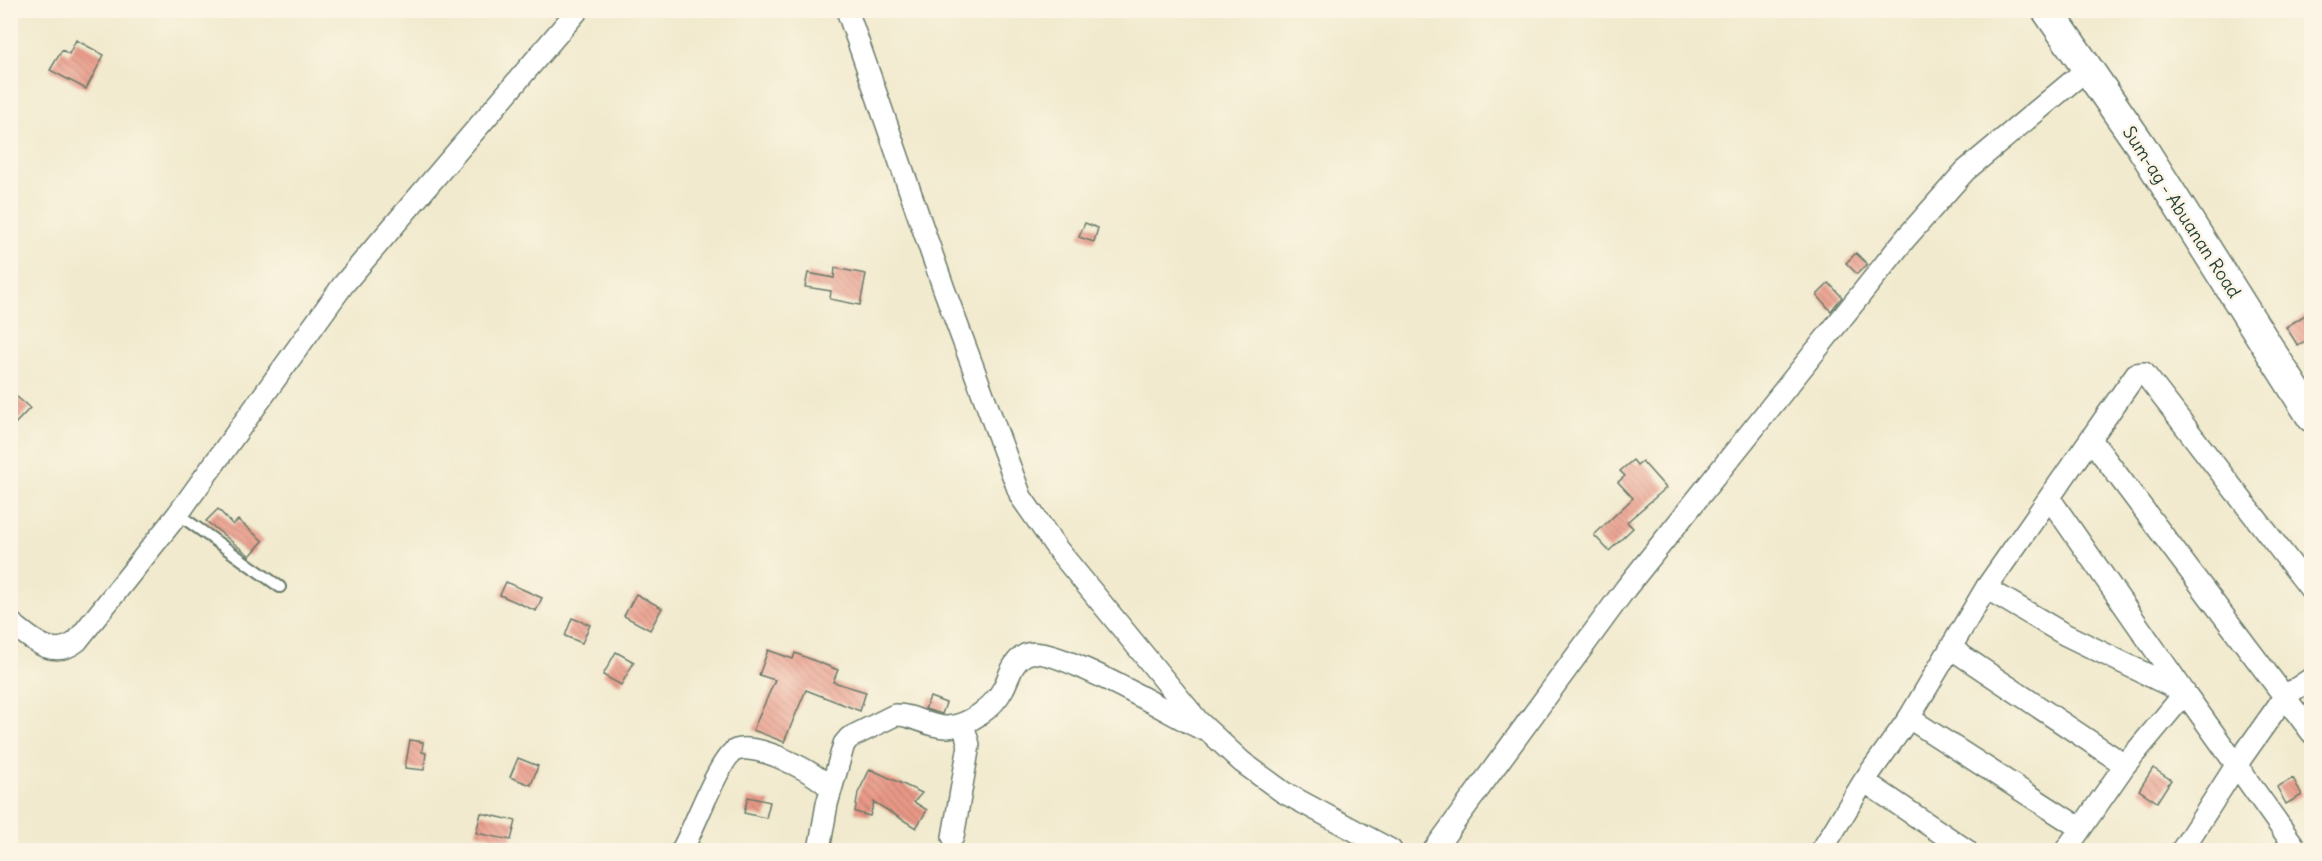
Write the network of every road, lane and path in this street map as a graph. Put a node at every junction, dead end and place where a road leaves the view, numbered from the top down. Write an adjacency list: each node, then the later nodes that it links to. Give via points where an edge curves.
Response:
1 (578, 10): 8 (street, via 343,285)
2 (847, 10): 20 (street, via 1021,497 1058,550)
3 (2047, 10): 4 (main road, Sum-ag - Abuanan Road)
4 (2087, 69): 5 (main road, Sum-ag - Abuanan Road, via 2141,146); 31 (street, via 1965,171 1905,239 1626,588)
5 (2312, 417)
6 (2092, 441): 7 (street); 11 (street, via 2136,374 2144,373); 16 (street)
7 (2050, 499): 10 (street); 15 (street)
8 (178, 514): 9 (lane); 12 (street, via 90,627 67,649 44,645)
9 (280, 587)
10 (1986, 588): 13 (street); 15 (street, via 2064,634)
11 (2312, 591)
12 (10, 622)
13 (1952, 649): 17 (street); 22 (street)
14 (2312, 678): 16 (street)
15 (2185, 693): 21 (street); 22 (street)
16 (2286, 696): 19 (street); 21 (street)
17 (1909, 718): 23 (street); 25 (street)
18 (963, 724): 20 (street, via 996,700 1023,656 1038,652 1115,683); 24 (street, via 946,727 901,715 885,718 844,744); 26 (street, via 969,745)
19 (2312, 733)
20 (1213, 735): 30 (street, via 1283,792)
21 (2237, 764): 27 (street); 35 (street)
22 (2125, 765): 25 (street)
23 (1864, 781): 32 (street); 33 (street)
24 (831, 789): 28 (street, via 822,779 771,754 737,750 722,763); 29 (street)
25 (2080, 828): 34 (street)
26 (953, 837)
27 (2288, 846)
28 (682, 850)
29 (819, 850)
30 (1391, 850)
31 (1434, 850)
32 (1823, 850)
33 (1966, 850)
34 (2066, 850)
35 (2182, 850)

